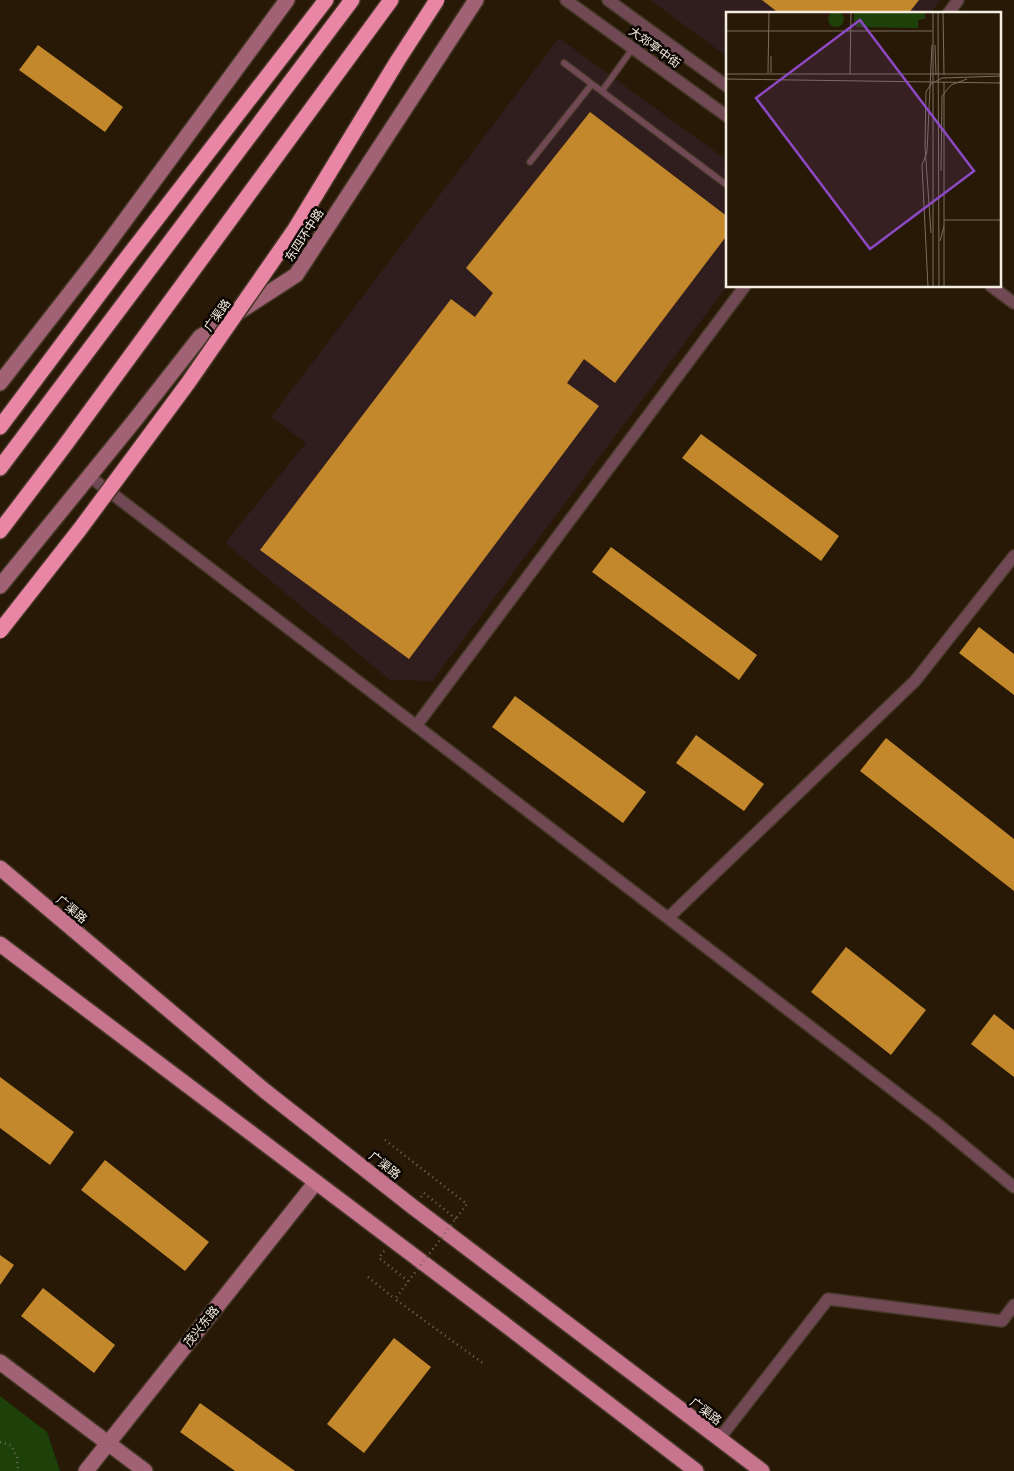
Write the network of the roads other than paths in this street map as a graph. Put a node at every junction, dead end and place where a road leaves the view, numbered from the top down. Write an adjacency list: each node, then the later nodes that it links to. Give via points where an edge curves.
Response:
1 (287, 0): 22 (main road, via 98,257)
2 (326, 0): 23 (highway)
3 (352, 0): 24 (highway)
4 (391, 0): 26 (highway)
5 (437, 0): 29 (highway, 广渠路, bridge, via 295,229 188,383)
6 (476, 0): 25 (main road, 东四环中路, via 296,275 200,337)
7 (566, 0): 11 (street, 大郊亭中街)
8 (608, 0): 14 (street, 大郊亭中街)
9 (958, 0): 10 (street)
10 (949, 12)
11 (633, 48): 15 (lane); 16 (street, 大郊亭中街)
12 (564, 63): 13 (lane)
13 (592, 84): 15 (lane); 17 (lane)
14 (726, 86)
15 (602, 91): 18 (lane)
16 (726, 116)
17 (530, 162)
18 (726, 184)
19 (744, 288): 30 (street)
20 (994, 288): 21 (street)
21 (1014, 303)
22 (0, 383)
23 (0, 427)
24 (0, 468)
25 (89, 476): 28 (main road, 东四环中路); 30 (street)
26 (0, 531)
27 (1014, 556): 32 (street, via 915,680)
28 (0, 586)
29 (0, 631)
30 (416, 726): 32 (street)
31 (0, 868): 38 (main road, 广渠路, via 265,1091)
32 (668, 918): 35 (street, via 935,1122)
33 (0, 944): 34 (main road)
34 (316, 1182): 39 (main road, 茂兴东路); 42 (main road)
35 (1014, 1187)
36 (1014, 1305): 38 (street, via 1002,1321 828,1299)
37 (0, 1362): 39 (main road)
38 (720, 1439): 43 (main road, 广渠路)
39 (107, 1443): 40 (main road, 茂兴东路); 41 (main road)
40 (86, 1471)
41 (145, 1471)
42 (696, 1471)
43 (762, 1471)

